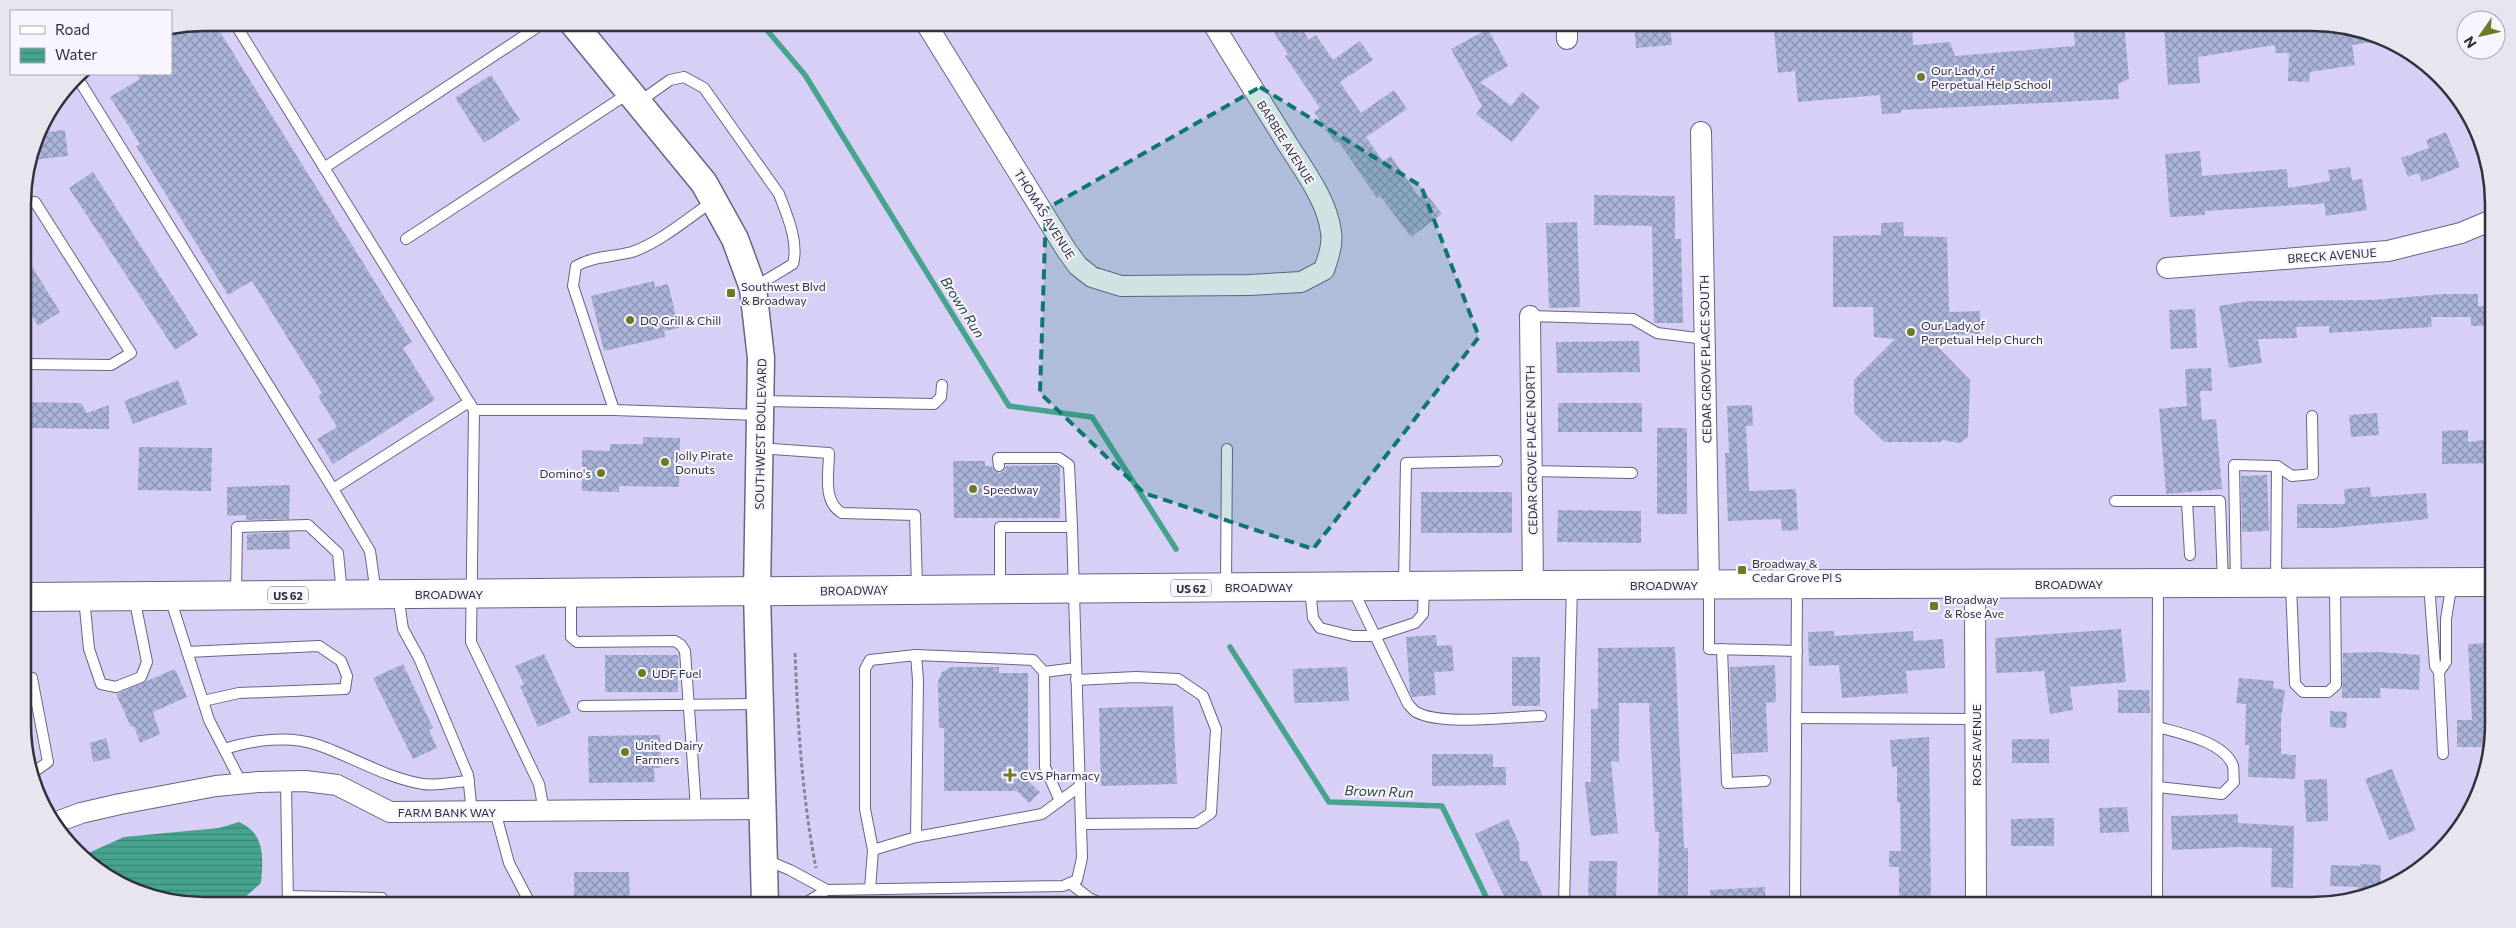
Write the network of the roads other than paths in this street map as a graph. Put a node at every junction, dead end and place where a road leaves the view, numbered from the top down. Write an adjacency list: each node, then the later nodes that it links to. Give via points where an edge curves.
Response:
1 (240, 32): 9 (lane)
2 (530, 32): 9 (lane)
3 (580, 32): 7 (street, SOUTHWEST BOULEVARD)
4 (931, 32): 15 (street, THOMAS AVENUE, via 1067,251 1092,277 1122,286 1249,285 1301,282)
5 (1218, 32): 15 (street, BARBEE AVENUE, via 1321,199 1332,234)
6 (81, 83): 32 (lane)
7 (635, 97): 10 (street, SOUTHWEST BOULEVARD); 13 (lane); 16 (lane, via 670,80 684,78 704,88 779,194 787,214 795,255 792,264)
8 (1701, 132): 18 (street, CEDAR GROVE PLACE SOUTH)
9 (324, 168): 21 (lane)
10 (715, 199): 16 (street, SOUTHWEST BOULEVARD, via 735,239); 23 (lane, via 664,235 633,251 588,259 576,266 573,286)
11 (32, 202): 19 (lane, via 35,202 131,353 111,365)
12 (2485, 223): 14 (street, BRECK AVENUE, via 2461,233 2388,251)
13 (406, 239)
14 (2167, 268)
15 (1324, 270)
16 (753, 288): 22 (street, SOUTHWEST BOULEVARD, via 761,358)
17 (1530, 316): 18 (lane, via 1633,319 1657,333); 30 (street, CEDAR GROVE PLACE NORTH)
18 (1705, 339): 48 (street, CEDAR GROVE PLACE SOUTH)
19 (32, 364)
20 (942, 385): 22 (lane, via 941,396 934,404)
21 (471, 406): 23 (lane); 32 (lane); 58 (lane)
22 (760, 408): 23 (lane); 25 (street, SOUTHWEST BOULEVARD)
23 (614, 410)
24 (2312, 416): 29 (lane, via 2313,474 2292,476)
25 (760, 448): 53 (lane, via 829,453 829,498 834,508 842,513 916,515); 55 (street, SOUTHWEST BOULEVARD)
26 (1227, 450): 52 (lane)
27 (1498, 461): 47 (lane, via 1406,463)
28 (999, 466): 35 (lane, via 998,458 1059,458 1069,465)
29 (2277, 466): 40 (lane); 42 (lane, via 2234,465)
30 (1531, 471): 31 (lane); 43 (street, CEDAR GROVE PLACE NORTH)
31 (1632, 473)
32 (333, 489): 57 (lane, via 370,551)
33 (2115, 501): 34 (lane)
34 (2187, 501): 36 (lane); 42 (lane, via 2220,501)
35 (1072, 527): 51 (lane); 54 (lane, via 1000,523)
36 (2190, 555)
37 (2335, 582): 38 (main road, BROADWAY / US 62); 40 (main road, BROADWAY / US 62); 40 (lane, via 2336,686 2328,692 2302,692 2296,684)
38 (2441, 582): 39 (main road, BROADWAY / US 62); 72 (lane, via 2434,657); 72 (lane, via 2446,619 2446,662)
39 (2485, 582)
40 (2284, 583): 42 (main road, BROADWAY / US 62)
41 (2158, 584): 42 (main road, BROADWAY / US 62); 46 (main road, BROADWAY / US 62); 82 (lane)
42 (2230, 584)
43 (1533, 585): 44 (main road, BROADWAY / US 62); 47 (main road, BROADWAY / US 62)
44 (1572, 585): 48 (main road, BROADWAY / US 62); 106 (lane)
45 (1797, 585): 46 (main road, BROADWAY / US 62); 48 (main road, BROADWAY / US 62); 67 (lane)
46 (1975, 585): 81 (street, ROSE AVENUE)
47 (1414, 586): 50 (main road, BROADWAY / US 62); 65 (lane, via 1423,614 1415,623)
48 (1709, 586): 66 (lane, via 1709,649)
49 (1310, 587): 50 (main road, BROADWAY / US 62); 52 (main road, BROADWAY / US 62); 65 (lane, via 1313,618 1320,628 1353,636)
50 (1351, 587): 65 (lane)
51 (1073, 588): 52 (main road, BROADWAY / US 62); 54 (main road, BROADWAY / US 62); 70 (lane)
52 (1226, 588)
53 (917, 589): 54 (main road, BROADWAY / US 62); 55 (main road, BROADWAY / US 62)
54 (1000, 589)
55 (758, 592): 56 (main road, BROADWAY / US 62); 76 (street, SOUTHWEST BOULEVARD)
56 (571, 593): 58 (main road, BROADWAY / US 62); 78 (lane, via 571,637 577,642 675,641 681,644 685,651)
57 (386, 594): 58 (main road, BROADWAY / US 62); 61 (main road, BROADWAY / US 62); 86 (lane, via 419,658)
58 (473, 594): 96 (lane, via 471,642 539,784)
59 (169, 595): 60 (main road, BROADWAY / US 62); 62 (main road, BROADWAY / US 62); 68 (lane)
60 (236, 595): 61 (main road, BROADWAY / US 62); 61 (lane, via 237,527 308,525 338,553)
61 (342, 595)
62 (134, 596): 64 (main road, BROADWAY / US 62); 64 (lane, via 147,662 141,677 116,687 101,684 89,649)
63 (31, 597): 64 (main road, BROADWAY / US 62)
64 (83, 597)
65 (1375, 636): 79 (lane, via 1415,712 1432,717 1465,719)
66 (1722, 649): 67 (lane); 87 (lane, via 1727,783)
67 (1797, 651): 80 (lane)
68 (187, 652): 75 (lane); 75 (lane, via 319,646 340,661 347,676 345,689 239,693)
69 (916, 654): 71 (lane, via 1033,660); 100 (lane); 101 (lane, via 870,660 865,669 865,808)
70 (1076, 668): 71 (lane); 74 (lane)
71 (1044, 672): 92 (lane, via 1045,767)
72 (2439, 672): 84 (lane)
73 (31, 678): 85 (lane, via 48,762)
74 (1076, 680): 90 (lane); 99 (lane, via 1178,679 1203,696 1216,729 1211,813 1196,823)
75 (203, 701): 83 (lane)
76 (760, 704): 78 (lane); 93 (street, SOUTHWEST BOULEVARD)
77 (583, 706): 78 (lane)
78 (689, 706): 94 (lane)
79 (1541, 716)
80 (1796, 718): 81 (lane); 107 (lane)
81 (1975, 719): 108 (street, ROSE AVENUE)
82 (2158, 727): 91 (lane); 91 (lane, via 2197,738 2223,751 2233,766 2234,782 2222,794)
83 (224, 749): 86 (lane, via 249,741 294,740 317,744 386,773 424,784); 89 (lane)
84 (2444, 754)
85 (38, 769)
86 (469, 781): 97 (lane)
87 (1765, 781)
88 (286, 782): 89 (street, FARM BANK WAY); 97 (street, FARM BANK WAY, via 337,785 390,812); 110 (lane)
89 (242, 785): 98 (street, FARM BANK WAY, via 216,786 120,804)
90 (1080, 786): 92 (lane); 99 (lane)
91 (2158, 787): 109 (lane)
92 (1060, 801): 100 (lane, via 1042,814)
93 (762, 809): 94 (street, FARM BANK WAY); 102 (street, SOUTHWEST BOULEVARD)
94 (696, 810): 96 (street, FARM BANK WAY)
95 (495, 811): 96 (street, FARM BANK WAY); 97 (street, FARM BANK WAY); 111 (lane, via 509,863)
96 (544, 811)
97 (472, 813)
98 (60, 821)
99 (1082, 824): 103 (lane, via 1082,858 1077,880)
100 (916, 837): 101 (lane)
101 (873, 850): 105 (lane)
102 (764, 859): 104 (lane); 112 (street, SOUTHWEST BOULEVARD)
103 (1070, 883): 105 (lane, via 1063,886); 114 (lane)
104 (823, 888): 105 (lane); 113 (lane)
105 (870, 889)
106 (1564, 896)
107 (1795, 896)
108 (1976, 896)
109 (2157, 896)
110 (288, 897)
111 (526, 897)
112 (765, 897)
113 (812, 897)
114 (1087, 897)

